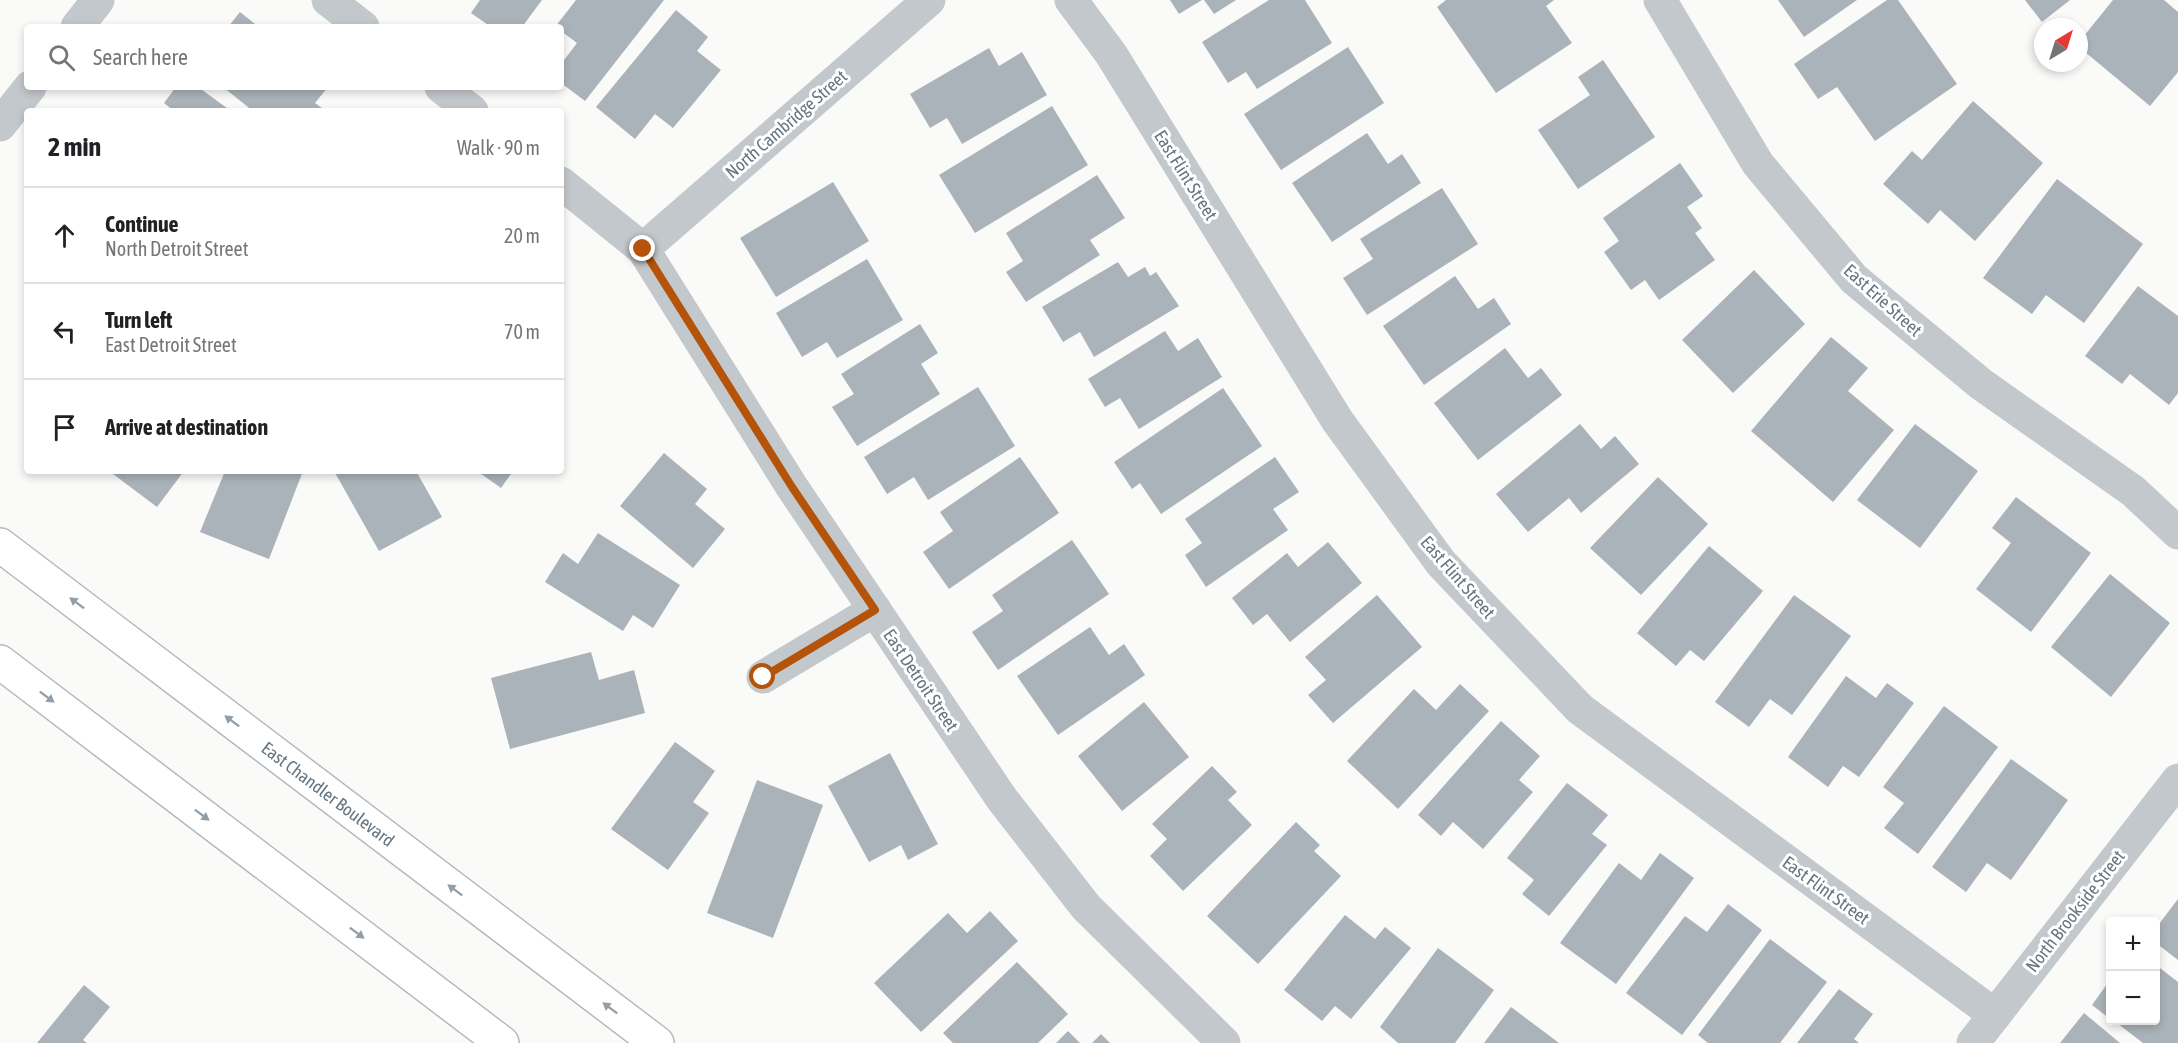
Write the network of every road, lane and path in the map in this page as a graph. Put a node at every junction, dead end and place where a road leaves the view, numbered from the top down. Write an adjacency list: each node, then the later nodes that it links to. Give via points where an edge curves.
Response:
1 (98, 0): 6 (street)
2 (328, 0): 7 (street)
3 (929, 0): 11 (street, North Cambridge Street)
4 (1071, 0): 18 (street, East Flint Street, via 1111,54 1337,420 1441,564 1580,709)
5 (1660, 0): 12 (street, East Erie Street, via 1758,164 1854,279 1981,384 2133,491)
6 (79, 24)
7 (359, 24)
8 (28, 90): 9 (street)
9 (0, 125)
10 (564, 185): 11 (street, East Detroit Street)
11 (643, 249): 14 (street, East Detroit Street, via 792,487)
12 (2178, 533)
13 (0, 545): 20 (main road, East Chandler Boulevard, one-way to 13)
14 (875, 610): 16 (street); 21 (street, East Detroit Street, via 1002,799 1086,907)
15 (0, 662): 19 (main road, one-way to 19)
16 (763, 677)
17 (2178, 780): 18 (street, North Brookside Street)
18 (1995, 1015): 22 (street, North Brookside Street)
19 (502, 1043)
20 (657, 1043)
21 (1224, 1043)
22 (1973, 1043)

